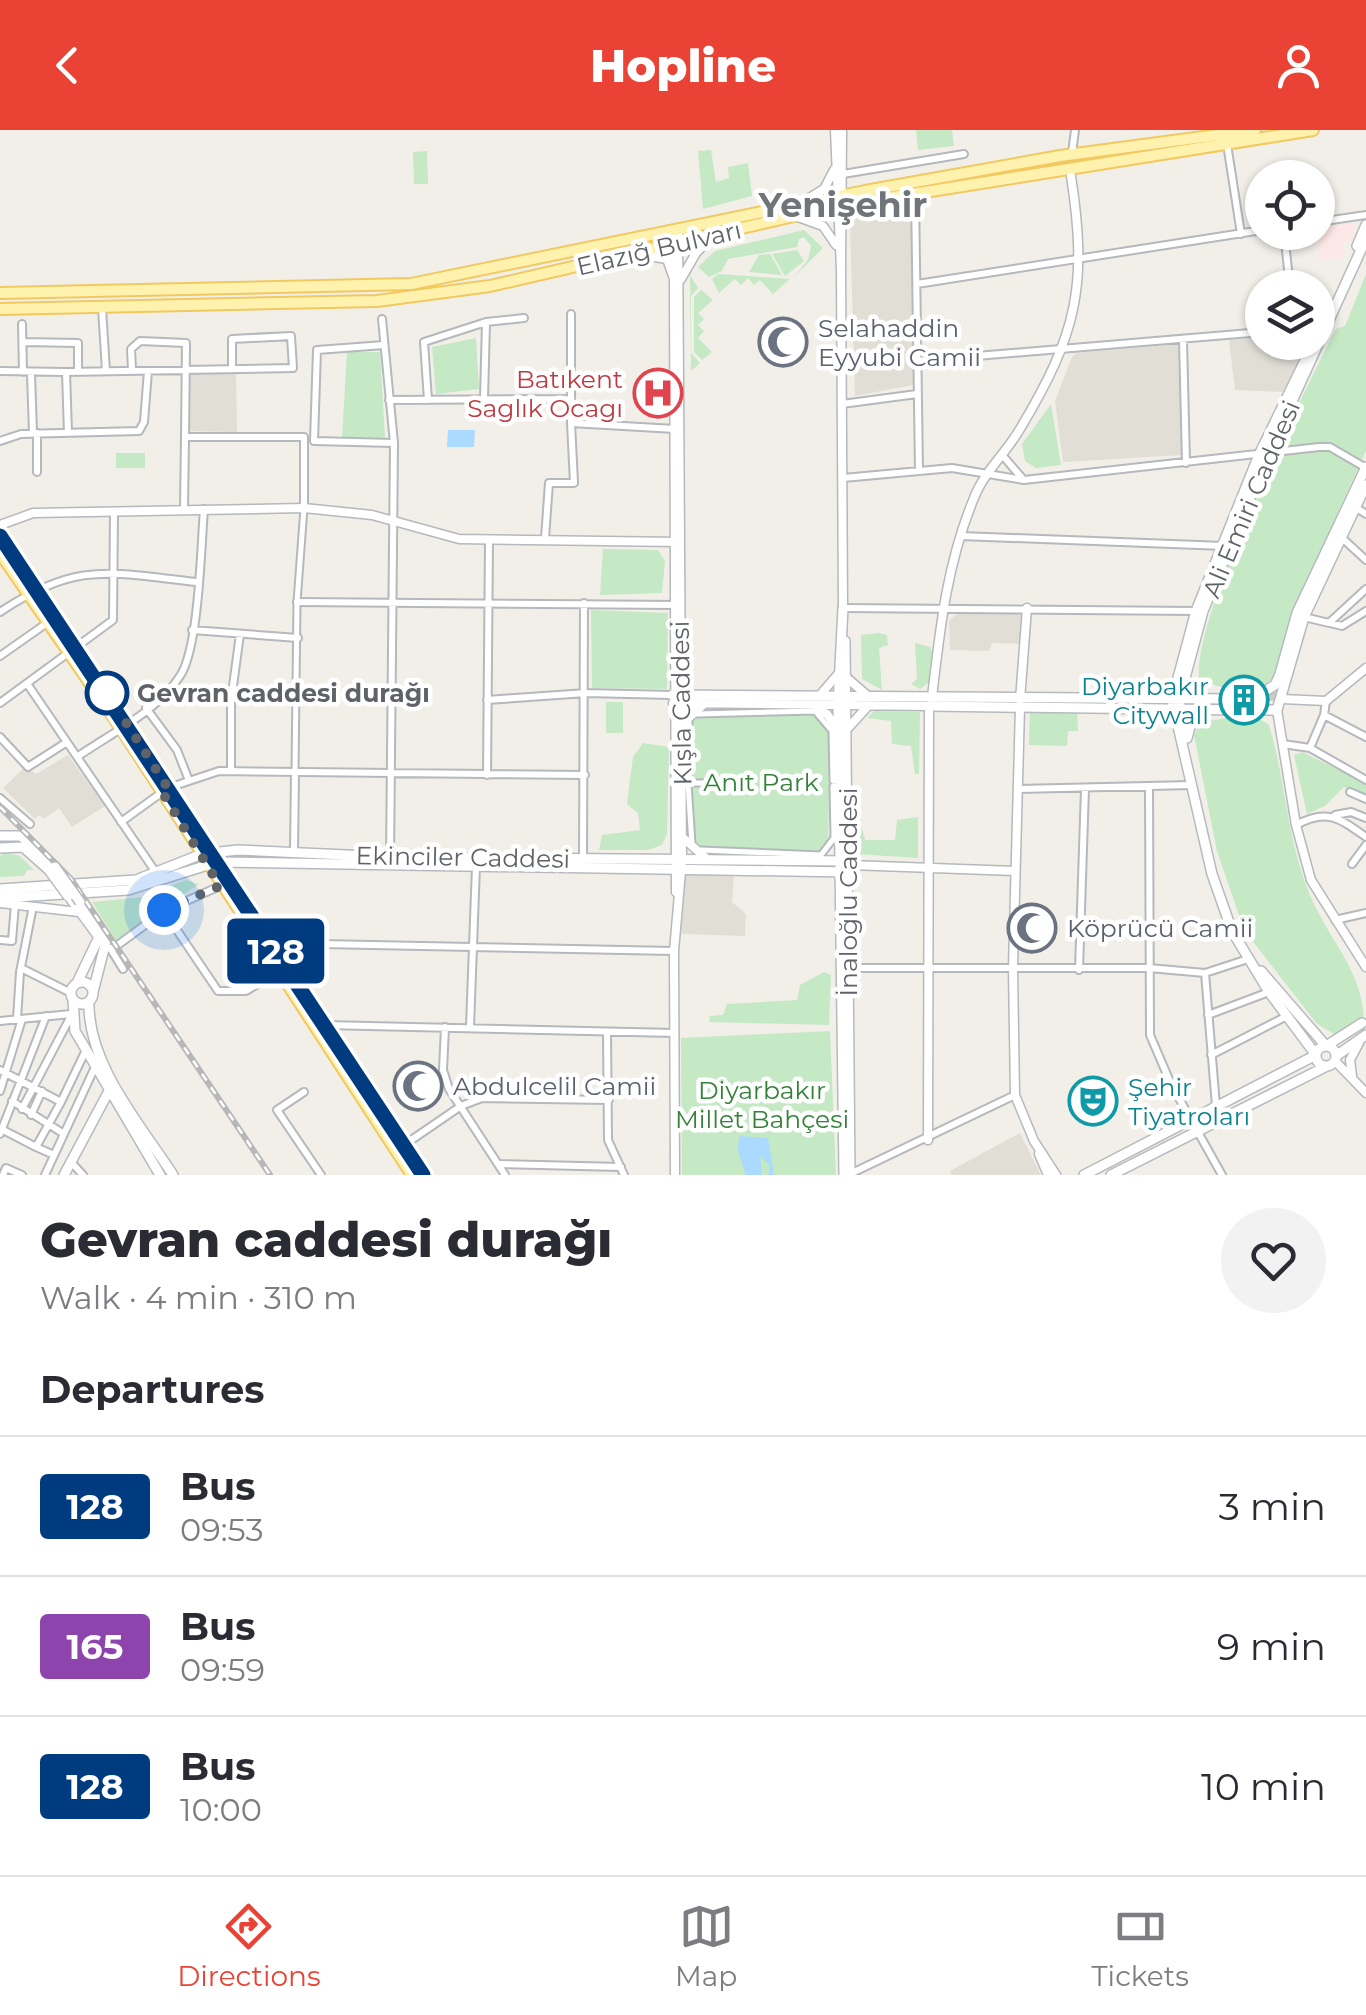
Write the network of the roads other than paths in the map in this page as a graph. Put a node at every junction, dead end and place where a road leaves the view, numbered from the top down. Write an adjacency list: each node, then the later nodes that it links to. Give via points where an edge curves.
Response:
1 (838, 130): 9 (street); 11 (street)
2 (1075, 130): 8 (street)
3 (1255, 130): 5 (main road, Elazığ Bulvarı)
4 (1314, 130): 6 (main road, Elazığ Bulvarı)
5 (1242, 131): 8 (main road, Elazığ Bulvarı)
6 (1227, 142): 10 (main road, Elazığ Bulvarı); 21 (street)
7 (964, 154): 11 (street)
8 (1066, 155): 10 (street); 13 (main road, Elazığ Bulvarı)
9 (836, 161): 13 (street); 14 (street, via 827,186)
10 (1069, 172): 12 (main road, Elazığ Bulvarı); 27 (street)
11 (843, 174): 13 (street)
12 (915, 194): 13 (main road, Elazığ Bulvarı); 31 (street)
13 (840, 201): 14 (main road, Elazığ Bulvarı); 16 (main road, Elazığ Bulvarı); 25 (street); 29 (street)
14 (800, 204): 19 (main road, Elazığ Bulvarı)
15 (1366, 214): 17 (street)
16 (793, 216): 22 (main road, Elazığ Bulvarı); 25 (street, via 823,226)
17 (1335, 219)
18 (1366, 226): 33 (main road)
19 (673, 230): 24 (street, Kışla Caddesi); 32 (main road, Elazığ Bulvarı, via 411,284)
20 (1245, 233): 21 (street)
21 (1241, 234): 27 (street)
22 (713, 236): 24 (main road, Elazığ Bulvarı); 30 (street)
23 (1366, 240): 34 (main road, Ali Emiri Caddesi)
24 (674, 245): 26 (main road, Elazığ Bulvarı); 28 (street); 30 (street, Kışla Caddesi)
25 (838, 251): 29 (street)
26 (637, 254): 28 (street, via 662,257); 35 (main road, Elazığ Bulvarı, via 490,286 377,301)
27 (1080, 258): 31 (street); 46 (street, via 1078,303)
28 (672, 266): 66 (street)
29 (841, 270): 64 (street)
30 (679, 283): 66 (street, Kışla Caddesi)
31 (917, 284): 49 (street)
32 (0, 293)
33 (1335, 297)
34 (1335, 301)
35 (102, 308): 36 (main road, Elazığ Bulvarı); 54 (street)
36 (0, 309)
37 (571, 314): 61 (street)
38 (524, 318): 40 (street)
39 (382, 319): 45 (street)
40 (486, 322): 60 (street); 63 (street, via 424,342)
41 (22, 324): 44 (street)
42 (1245, 334): 43 (street)
43 (1183, 340): 46 (street); 74 (street)
44 (23, 342): 56 (street, via 78,343); 58 (street)
45 (384, 345): 62 (street); 71 (street, via 317,350 314,441)
46 (1058, 351): 49 (street); 73 (street)
47 (1306, 360): 72 (main road)
48 (1307, 360): 72 (main road, Ali Emiri Caddesi)
49 (917, 362): 59 (street)
50 (232, 369): 50 (street, via 232,339 292,336 293,368); 52 (street)
51 (132, 370): 52 (street, via 132,348 140,341 186,342); 54 (street); 57 (street)
52 (185, 370): 57 (street); 69 (street)
53 (0, 371): 58 (street)
54 (106, 371): 56 (street)
55 (66, 372): 56 (street); 58 (street); 67 (street)
56 (78, 372)
57 (148, 372): 67 (street, via 138,431)
58 (27, 373): 68 (street)
59 (917, 394): 64 (street); 76 (street)
60 (484, 399): 61 (street); 63 (street)
61 (570, 399): 65 (street)
62 (389, 400): 63 (street); 71 (street)
63 (428, 400)
64 (842, 404): 79 (street)
65 (572, 423): 66 (street); 93 (street, via 574,483 549,483)
66 (678, 429): 95 (street, Kışla Caddesi)
67 (68, 432): 68 (street)
68 (35, 433): 70 (street); 77 (street)
69 (185, 436): 83 (street); 84 (street, via 304,437)
70 (0, 440)
71 (394, 443): 88 (street)
72 (1263, 455): 74 (street); 75 (street, via 1330,448); 96 (main road, Ali Emiri Caddesi)
73 (1004, 456): 78 (street); 80 (street)
74 (1186, 463): 80 (street)
75 (1366, 467): 128 (main road, via 1297,613 1275,685)
76 (919, 471): 78 (street); 79 (street)
77 (37, 472)
78 (986, 475): 80 (street); 91 (street)
79 (843, 478): 108 (street)
80 (1024, 480)
81 (1366, 485): 82 (main road)
82 (1355, 507): 87 (street); 92 (main road)
83 (184, 508): 85 (street); 86 (street)
84 (304, 508): 85 (street); 88 (street); 103 (street)
85 (204, 509): 100 (street)
86 (114, 512): 89 (street, via 33,513); 99 (street)
87 (1366, 514)
88 (390, 519): 94 (street, via 458,539); 104 (street)
89 (0, 525)
90 (0, 536): 102 (main road)
91 (961, 536): 96 (street); 110 (street)
92 (1341, 537): 98 (street); 114 (main road)
93 (545, 538): 94 (street); 95 (street)
94 (489, 540): 106 (street)
95 (677, 542): 107 (street, Kışla Caddesi)
96 (1226, 546): 111 (main road, Ali Emiri Caddesi)
97 (0, 553): 102 (main road)
98 (1366, 560)
99 (114, 572): 100 (street); 102 (street, via 74,574); 120 (street, via 113,620)
100 (197, 582): 117 (street)
101 (1366, 589): 115 (street)
102 (32, 591): 113 (street); 116 (main road); 120 (main road)
103 (296, 602): 104 (street); 119 (street)
104 (391, 603): 106 (street); 157 (street)
105 (584, 603): 106 (street); 107 (street); 126 (street)
106 (488, 604): 130 (street)
107 (677, 604): 129 (street, Kışla Caddesi)
108 (843, 608): 110 (street); 123 (main road)
109 (1026, 608): 110 (street); 111 (street); 136 (street)
110 (942, 610): 134 (street)
111 (1199, 610): 124 (main road, Ali Emiri Caddesi); 138 (main road)
112 (1366, 611): 115 (street, via 1342,626)
113 (0, 612)
114 (1304, 617): 115 (street); 139 (main road)
115 (1329, 622)
116 (48, 623): 120 (main road); 121 (street)
117 (192, 630): 118 (street); 142 (street, via 183,673)
118 (240, 634): 119 (street); 155 (street)
119 (298, 638): 156 (street)
120 (74, 652): 125 (street); 144 (main road)
121 (0, 656)
122 (1366, 668): 133 (street)
123 (844, 676): 127 (street); 131 (main road); 132 (street)
124 (1185, 679): 138 (main road, Ali Emiri Caddesi); 140 (main road)
125 (28, 686): 135 (street); 150 (street)
126 (586, 694): 129 (street); 130 (street); 159 (street)
127 (820, 695): 129 (main road); 131 (main road)
128 (1254, 698)
129 (677, 699): 137 (street); 145 (street, Kışla Caddesi); 178 (street)
130 (487, 700): 158 (street)
131 (842, 701): 132 (main road); 141 (street); 146 (main road)
132 (870, 701): 134 (main road); 146 (street)
133 (1326, 701): 139 (street); 143 (street)
134 (930, 702): 136 (main road); 193 (street)
135 (0, 703)
136 (1020, 703): 138 (main road); 167 (street)
137 (704, 704): 141 (street); 145 (street)
138 (1176, 704): 140 (main road); 149 (main road); 154 (main road)
139 (1279, 704): 140 (main road); 151 (street)
140 (1209, 705): 149 (main road, via 1191,723)
141 (812, 707): 146 (street)
142 (146, 708): 144 (street); 160 (street)
143 (1324, 715): 147 (street); 152 (street)
144 (123, 724): 153 (street); 168 (main road)
145 (682, 724): 178 (street, Kışla Caddesi)
146 (843, 730): 180 (main road); 192 (main road, İnaloğlu Caddesi)
147 (1366, 737)
148 (0, 739): 150 (street, via 28,767)
149 (1187, 741): 154 (main road)
150 (67, 742): 153 (street)
151 (1282, 744): 152 (street); 176 (street)
152 (1310, 748): 161 (street)
153 (77, 757): 174 (street)
154 (1190, 767): 164 (main road)
155 (232, 771): 156 (street); 160 (street)
156 (295, 772): 157 (street); 182 (street)
157 (391, 774): 158 (street); 188 (street)
158 (487, 775): 159 (street)
159 (585, 775): 184 (street)
160 (188, 778): 168 (street)
161 (1366, 780)
162 (688, 782): 162 (street, via 692,844 707,852 821,855 834,838 832,731 815,711 701,711 687,724); 163 (street)
163 (739, 783)
164 (1193, 784): 165 (street); 212 (main road, via 1221,903)
165 (1149, 787): 166 (street); 219 (street)
166 (1084, 788): 167 (street); 220 (street)
167 (1018, 789): 195 (street)
168 (165, 790): 174 (street); 183 (main road)
169 (1350, 792): 171 (street)
170 (0, 798): 175 (street)
171 (1366, 800)
172 (1335, 816): 173 (street, via 1351,812); 176 (street, via 1316,814); 179 (street)
173 (1366, 818)
174 (121, 822): 196 (street)
175 (30, 824)
176 (1296, 824): 206 (street, via 1311,880)
177 (0, 836): 194 (main road, via 20,836)
178 (678, 837): 185 (street); 186 (street); 189 (street, Kışla Caddesi)
179 (1366, 841): 190 (street)
180 (839, 842): 187 (street); 192 (main road)
181 (0, 848): 194 (main road, via 24,847)
182 (294, 853): 183 (main road, Ekinciler Caddesi); 188 (main road, Ekinciler Caddesi)
183 (209, 858): 188 (main road, Ekinciler Caddesi); 196 (main road, Ekinciler Caddesi); 197 (main road); 198 (main road, Ekinciler Caddesi, via 142,888); 209 (main road)
184 (583, 860): 185 (main road, Ekinciler Caddesi); 188 (main road, Ekinciler Caddesi)
185 (657, 860): 189 (main road, Ekinciler Caddesi)
186 (708, 860): 187 (main road, Ekinciler Caddesi); 189 (main road, Ekinciler Caddesi)
187 (820, 860): 192 (main road, Ekinciler Caddesi)
188 (390, 862): 191 (main road, Ekinciler Caddesi)
189 (677, 863): 191 (main road, Ekinciler Caddesi); 192 (main road, Ekinciler Caddesi); 211 (street, Kışla Caddesi)
190 (1352, 864)
191 (476, 866): 210 (street)
192 (845, 866): 193 (street, Ekinciler Caddesi); 216 (main road, İnaloğlu Caddesi); 289 (main road, İnaloğlu Caddesi)
193 (931, 867): 195 (street, Ekinciler Caddesi); 217 (street)
194 (52, 868): 203 (main road, bridge)
195 (1015, 870): 218 (street)
196 (158, 874): 198 (main road, Ekinciler Caddesi)
197 (220, 886): 204 (street); 221 (main road)
198 (86, 887): 199 (main road); 200 (main road)
199 (0, 889)
200 (0, 900): 201 (street)
201 (15, 903): 202 (street); 207 (street, via 12,940)
202 (33, 904): 203 (street); 214 (street)
203 (77, 905): 208 (main road)
204 (164, 910): 208 (street); 221 (street, via 218,991 246,991)
205 (1366, 913): 206 (street)
206 (1334, 921): 213 (street)
207 (0, 940)
208 (105, 943): 215 (street); 223 (main road); 225 (main road)
209 (271, 943): 210 (street); 233 (main road)
210 (474, 946): 211 (street); 234 (street)
211 (674, 951): 237 (street)
212 (1248, 958): 222 (street); 224 (main road); 240 (main road)
213 (1366, 966)
214 (21, 968): 223 (street); 230 (street)
215 (122, 968)
216 (849, 968): 217 (street); 289 (main road, İnaloğlu Caddesi)
217 (929, 968): 218 (street); 269 (street)
218 (1013, 968): 220 (street); 256 (street)
219 (1149, 968): 220 (street); 222 (street); 264 (street, via 1150,1036)
220 (1079, 970)
221 (278, 972): 285 (main road)
222 (1205, 973): 227 (street)
223 (74, 992): 225 (main road); 225 (main road, via 87,984); 226 (main road)
224 (1269, 992): 227 (street); 229 (main road)
225 (91, 996): 251 (main road, via 92,1042)
226 (72, 1014): 228 (street); 241 (main road); 250 (street)
227 (1208, 1014): 242 (street)
228 (46, 1016): 230 (street); 248 (street)
229 (1286, 1016): 239 (main road); 242 (street)
230 (19, 1019): 232 (street); 247 (street)
231 (1365, 1020): 240 (main road)
232 (0, 1021)
233 (326, 1025): 235 (street); 271 (main road)
234 (470, 1026): 235 (street); 236 (street)
235 (445, 1027): 260 (street, via 443,1070)
236 (608, 1033): 237 (street); 257 (street)
237 (675, 1033): 288 (street)
238 (1364, 1037): 244 (main road); 249 (street, via 1350,1060)
239 (1306, 1042): 243 (main road); 245 (main road)
240 (1326, 1046): 243 (main road); 244 (main road)
241 (86, 1050): 246 (main road); 259 (street)
242 (1211, 1055): 261 (street)
243 (1316, 1055): 244 (main road, via 1319,1063); 245 (main road)
244 (1332, 1061): 249 (street); 266 (main road)
245 (1297, 1064): 261 (main road)
246 (96, 1067): 251 (main road); 268 (street)
247 (3, 1072): 248 (street); 252 (street)
248 (20, 1080): 250 (street); 258 (street)
249 (1352, 1080): 255 (street)
250 (33, 1087): 253 (street); 262 (street)
251 (112, 1088): 274 (main road); 282 (main road); 283 (main road)
252 (0, 1091)
253 (42, 1092): 259 (street); 263 (street)
254 (304, 1092): 284 (street, via 277,1110)
255 (1366, 1092)
256 (1015, 1095): 269 (street); 270 (street)
257 (609, 1100): 260 (street, via 482,1098); 277 (street, via 608,1140)
258 (12, 1102): 262 (street); 267 (street)
259 (61, 1102): 265 (street)
260 (461, 1106): 271 (street); 275 (street)
261 (1216, 1106): 264 (main road)
262 (22, 1109): 263 (street)
263 (31, 1115): 265 (street)
264 (1190, 1120): 266 (street); 292 (main road)
265 (48, 1126): 268 (street); 272 (street)
266 (1198, 1129): 293 (main road); 294 (street)
267 (1, 1131): 272 (street)
268 (64, 1134): 273 (street)
269 (928, 1140): 289 (street)
270 (1034, 1140): 290 (street); 291 (street)
271 (404, 1145): 286 (main road)
272 (36, 1146): 273 (street)
273 (54, 1156): 279 (street)
274 (71, 1162): 280 (main road); 281 (street)
275 (499, 1164): 277 (street); 287 (street)
276 (3, 1170): 278 (street)
277 (622, 1171)
278 (22, 1175)
279 (45, 1175)
280 (64, 1175)
281 (82, 1175)
282 (160, 1175)
283 (173, 1175)
284 (321, 1175)
285 (412, 1175)
286 (423, 1175)
287 (505, 1175)
288 (674, 1175)
289 (848, 1175)
290 (1048, 1175)
291 (1056, 1175)
292 (1084, 1175)
293 (1112, 1175)
294 (1222, 1175)

